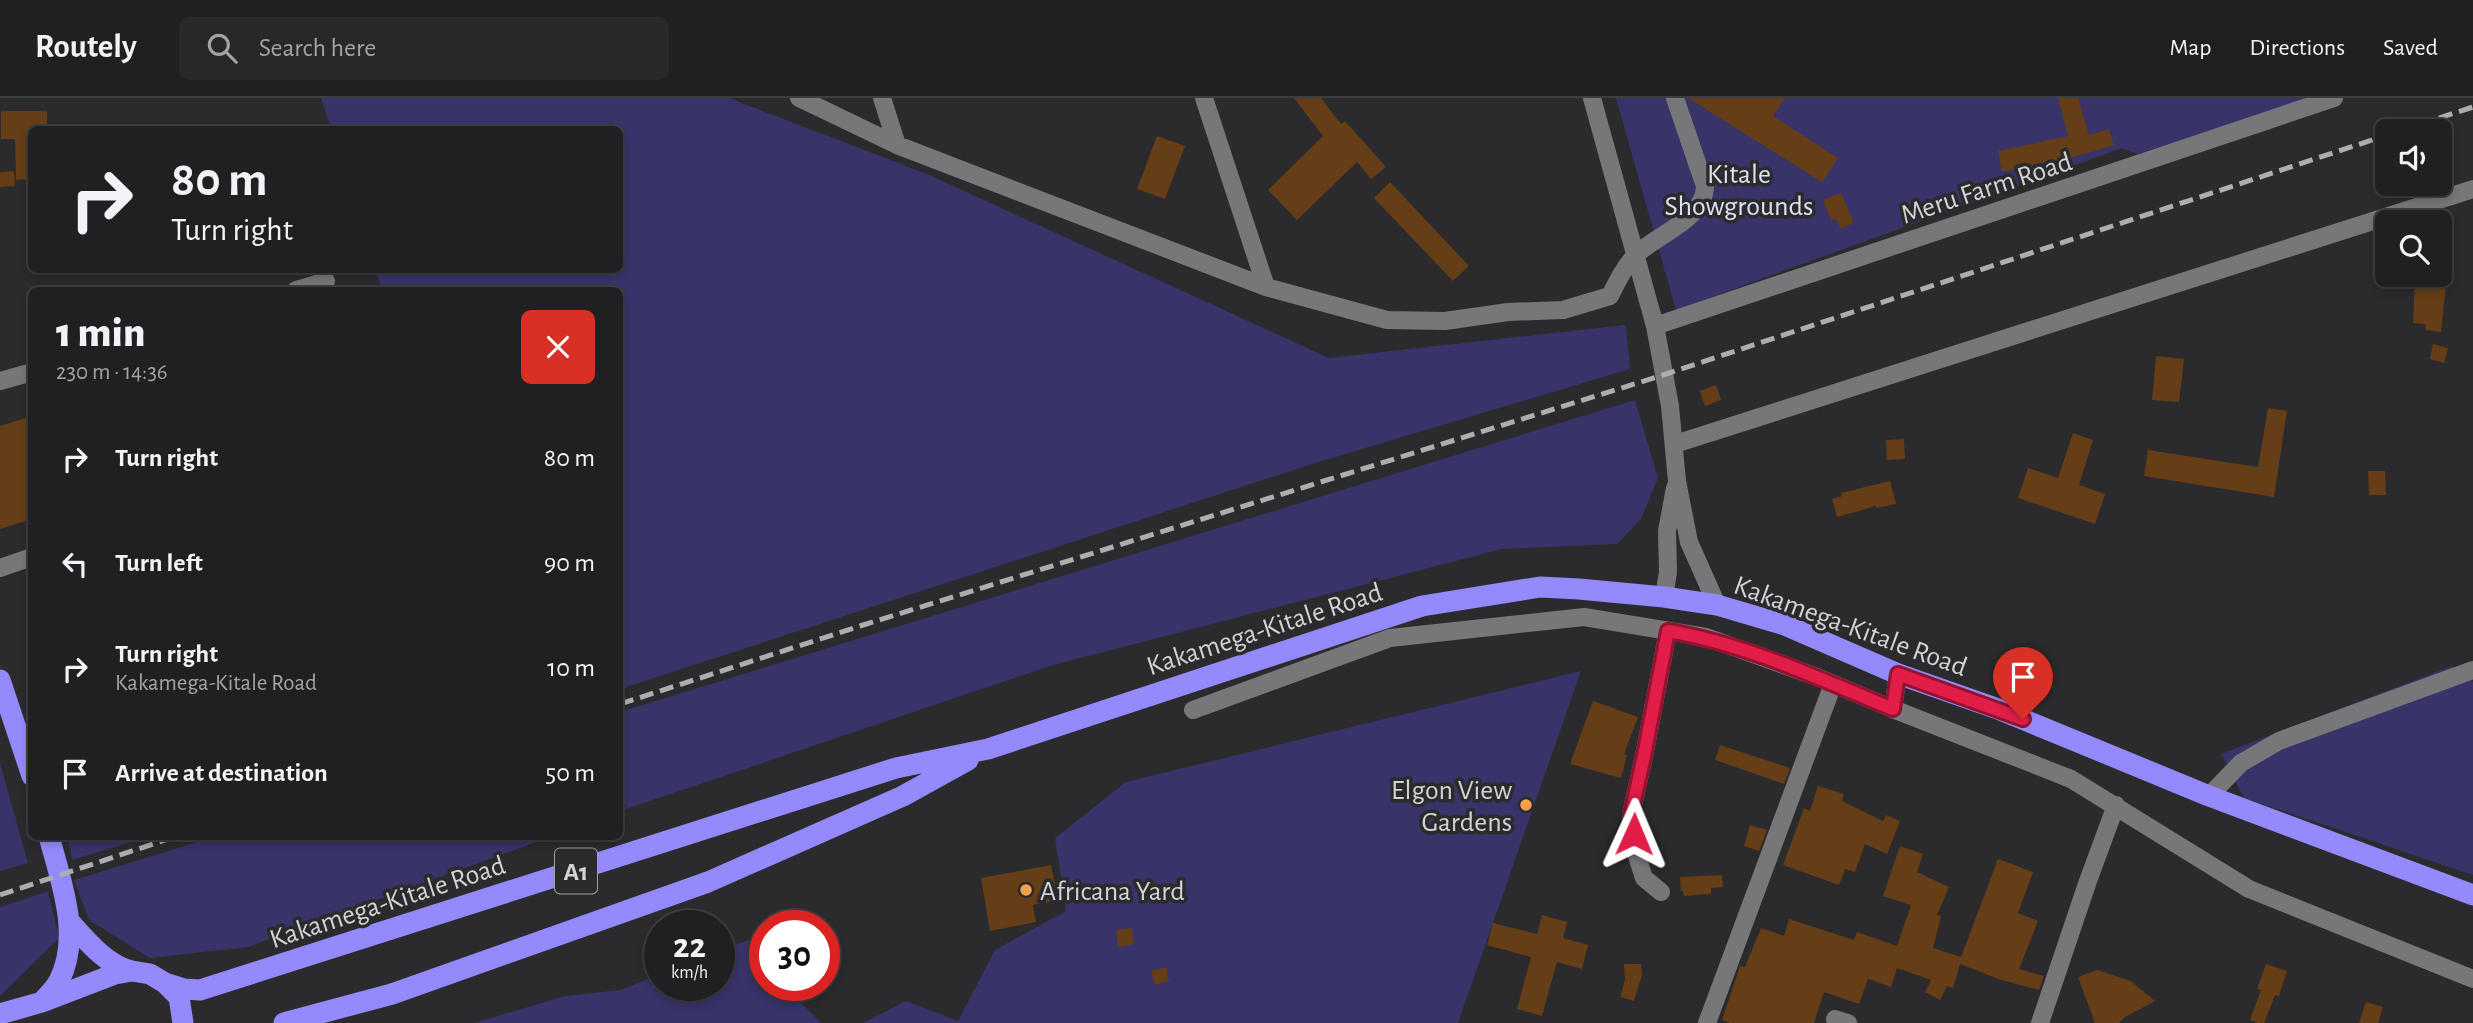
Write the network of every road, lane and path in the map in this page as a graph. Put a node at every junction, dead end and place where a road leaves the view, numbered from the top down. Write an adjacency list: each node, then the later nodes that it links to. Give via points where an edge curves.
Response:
1 (799, 98): 7 (street)
2 (881, 98): 7 (street)
3 (1204, 98): 12 (street)
4 (1592, 98): 9 (street)
5 (1675, 98): 9 (street, via 1705,198 1698,209)
6 (2334, 98): 13 (street, Meru Farm Road)
7 (897, 145): 12 (street)
8 (2473, 190): 16 (street)
9 (1635, 255): 12 (street, via 1610,296 1563,310 1445,321 1387,320); 13 (street)
10 (326, 281): 11 (street)
11 (306, 287)
12 (1266, 287)
13 (1655, 326): 16 (street)
14 (28, 373): 15 (street)
15 (0, 382)
16 (1675, 444): 17 (street)
17 (1677, 481): 20 (street, via 1667,531); 21 (street, via 1689,542)
18 (28, 558): 19 (street)
19 (0, 568)
20 (1664, 597): 21 (highway, Kakamega-Kitale Road / A1); 30 (highway, Kakamega-Kitale Road / A1, via 1540,587 1422,606)
21 (1717, 605): 24 (highway, Kakamega-Kitale Road / A1, via 1785,625)
22 (1668, 631): 25 (street, via 1706,638); 28 (street, via 1584,617 1390,638); 35 (street, via 1631,814 1644,878)
23 (2473, 670): 32 (street, via 2279,741 2241,763)
24 (1898, 674): 27 (street); 32 (highway, Kakamega-Kitale Road / A1, via 1998,709)
25 (1833, 684): 27 (street); 45 (street)
26 (2, 692): 29 (highway)
27 (1893, 709): 33 (street, via 2071,779)
28 (1193, 710)
29 (25, 730): 31 (highway)
30 (988, 749): 40 (highway, Kakamega-Kitale Road / A1, via 896,768 200,990); 44 (highway, Kakamega-Kitale Road / A1, via 903,796 708,882 392,995)
31 (28, 750)
32 (2209, 796): 36 (highway, Kakamega-Kitale Road / A1)
33 (2116, 805): 39 (street, via 2249,888); 46 (street)
34 (50, 840): 37 (highway)
35 (1661, 892)
36 (2473, 895)
37 (69, 921): 38 (highway, A1, via 120,969); 41 (highway, via 65,966 58,984)
38 (132, 971): 40 (highway, Kakamega-Kitale Road / A1); 41 (highway)
39 (2473, 979)
40 (164, 983): 43 (highway, via 179,997)
41 (42, 1002): 42 (highway)
42 (0, 1014)
43 (183, 1023)
44 (284, 1023)
45 (1707, 1023)
46 (2040, 1023)

